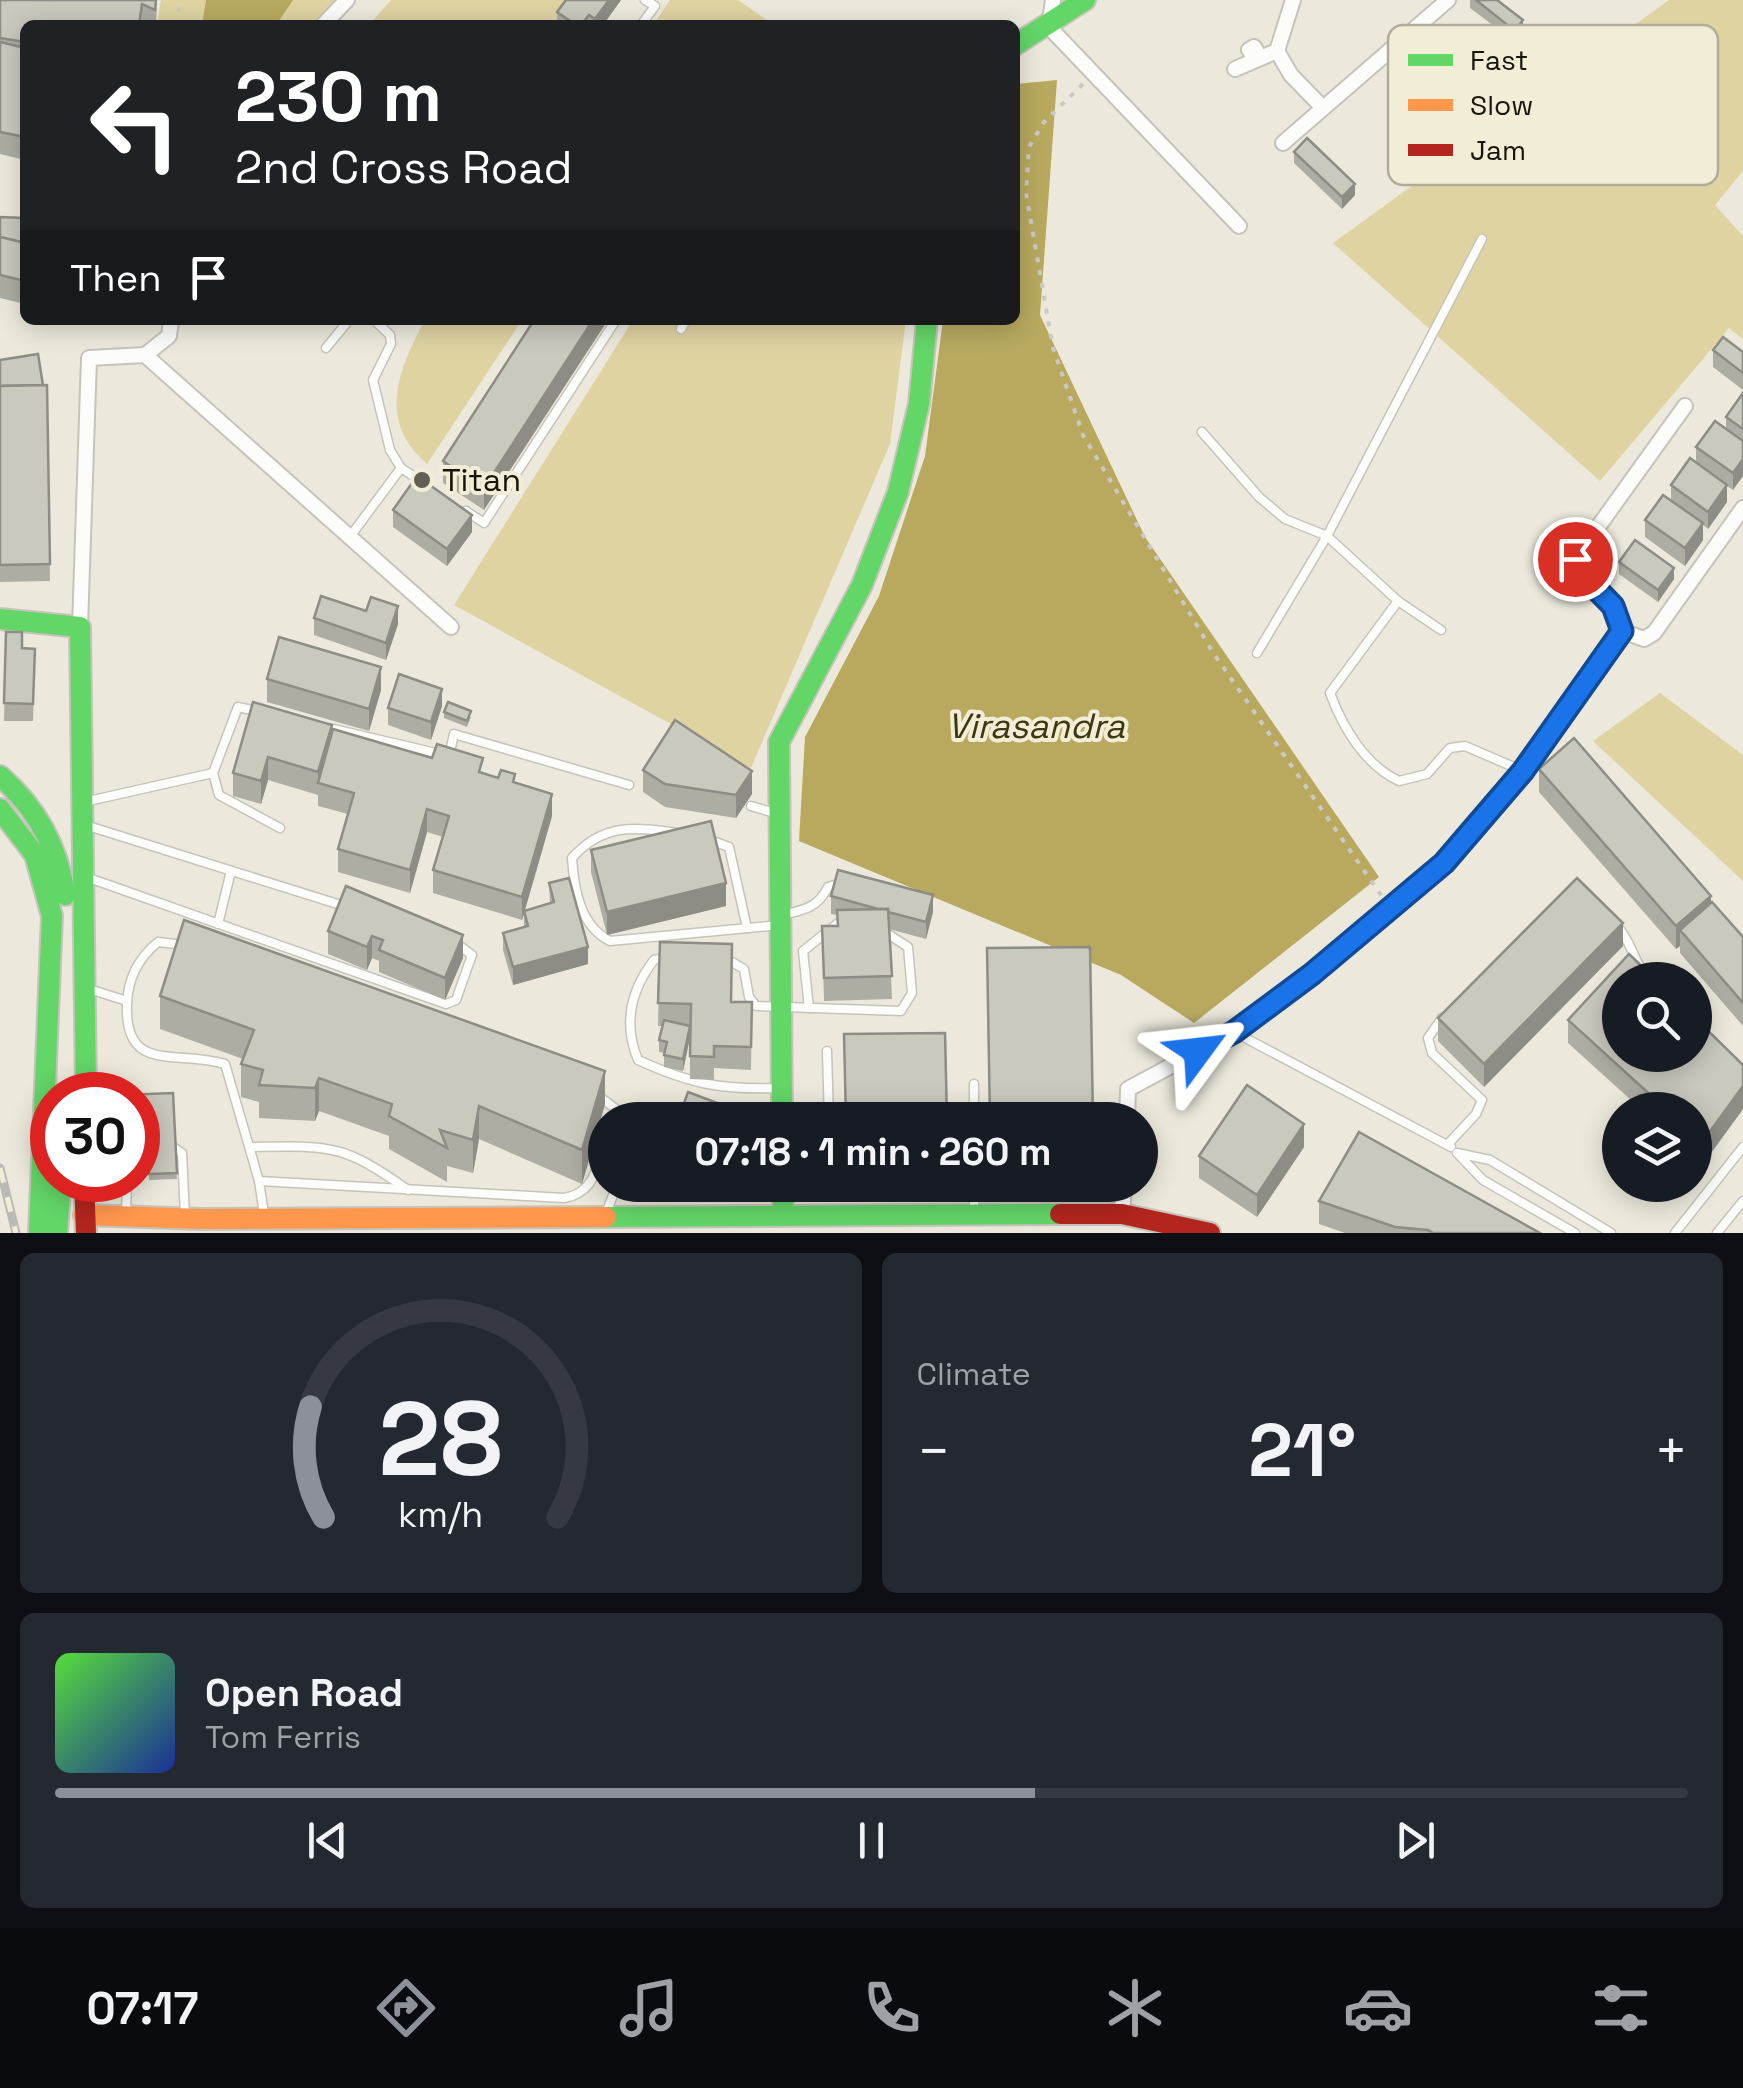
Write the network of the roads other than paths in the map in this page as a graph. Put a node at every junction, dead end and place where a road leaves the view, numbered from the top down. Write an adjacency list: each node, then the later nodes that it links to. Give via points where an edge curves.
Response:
1 (347, 0): 7 (street)
2 (645, 0): 8 (lane, via 655,6)
3 (1053, 0): 10 (street)
4 (1084, 0): 10 (main road)
5 (1294, 0): 12 (street)
6 (1448, 0): 9 (street)
7 (329, 20)
8 (645, 20)
9 (1419, 25)
10 (1048, 26): 11 (main road); 17 (street)
11 (1020, 43)
12 (1276, 51): 14 (street); 15 (street)
13 (1388, 52): 15 (street)
14 (1235, 69)
15 (1323, 108): 16 (street)
16 (1282, 143)
17 (1239, 226)
18 (1482, 239): 32 (lane)
19 (170, 325): 25 (street, via 168,336)
20 (345, 325): 24 (lane)
21 (379, 325): 28 (lane, via 391,344 373,380)
22 (613, 325): 30 (lane, via 484,523)
23 (926, 325): 50 (main road, via 898,492 862,585 778,742)
24 (326, 348)
25 (145, 355): 33 (street); 36 (street, via 89,358)
26 (1685, 406): 39 (street, via 1575,559 1613,606)
27 (1202, 432): 32 (lane, via 1285,519)
28 (401, 468): 29 (lane); 33 (lane)
29 (434, 490)
30 (451, 501)
31 (1743, 508): 39 (street, via 1654,633 1644,639)
32 (1327, 536): 34 (lane); 40 (lane)
33 (349, 538): 37 (street)
34 (1398, 601): 38 (lane); 43 (lane, via 1330,693 1371,764 1398,781 1426,774 1450,748 1465,746)
35 (0, 618): 36 (main road)
36 (80, 627): 47 (main road)
37 (450, 627)
38 (1441, 630)
39 (1622, 631): 43 (street, via 1553,742)
40 (1257, 654)
41 (273, 715): 44 (lane, via 238,707)
42 (309, 724): 46 (lane, via 449,756 454,734)
43 (1523, 771): 75 (street, via 1444,863)
44 (213, 773): 47 (lane); 52 (lane, via 219,795)
45 (0, 776): 77 (main road, via 37,813 64,887)
46 (629, 785)
47 (84, 802): 51 (main road)
48 (751, 806): 50 (lane)
49 (0, 809): 112 (main road, via 36,855 52,916)
50 (780, 814): 60 (main road)
51 (85, 825): 55 (lane); 56 (main road)
52 (280, 828)
53 (687, 834): 63 (lane, via 637,826 590,838 572,858 574,888 593,933 610,941)
54 (704, 837): 63 (lane, via 729,848)
55 (231, 871): 58 (lane); 61 (lane)
56 (86, 876): 61 (lane); 70 (main road)
57 (855, 884): 60 (lane, via 838,880 811,908)
58 (356, 910)
59 (1606, 913): 69 (lane, via 1631,942)
60 (780, 920): 63 (lane); 72 (main road)
61 (218, 924): 65 (lane, via 446,1004 456,1000 472,954)
62 (853, 926): 73 (lane, via 837,924 803,952)
63 (746, 928)
64 (870, 928): 73 (lane, via 886,930 908,947 912,992 900,1011)
65 (444, 938)
66 (192, 948): 71 (lane, via 158,942 148,950 132,974)
67 (682, 954): 80 (lane, via 654,960 636,983 628,1036 638,1060 720,1090)
68 (701, 955): 72 (lane, via 744,969 756,1006)
69 (1637, 962)
70 (86, 988): 71 (lane); 78 (main road)
71 (127, 1001): 89 (lane, via 135,1046 225,1064)
72 (781, 1006): 73 (lane); 80 (main road)
73 (809, 1008)
74 (1448, 1012): 87 (lane, via 1428,1038 1432,1053 1482,1100)
75 (1234, 1032): 86 (street, via 1128,1089); 87 (lane)
76 (827, 1052): 84 (lane)
77 (62, 1072)
78 (86, 1072)
79 (974, 1084): 85 (lane)
80 (782, 1088): 83 (main road)
81 (586, 1090): 82 (lane)
82 (608, 1102)
83 (782, 1102)
84 (828, 1102)
85 (974, 1102)
86 (1127, 1102)
87 (1448, 1144): 91 (lane)
88 (160, 1147): 108 (lane, via 182,1153)
89 (252, 1147): 92 (lane); 94 (lane, via 348,1152)
90 (1743, 1147): 117 (lane)
91 (1457, 1153): 115 (lane, via 1483,1180); 116 (lane, via 1490,1160)
92 (259, 1181): 94 (lane); 109 (lane)
93 (588, 1188): 95 (lane, via 581,1195)
94 (412, 1192): 95 (lane)
95 (440, 1194): 110 (lane)
96 (1743, 1201): 118 (lane)
97 (60, 1202): 113 (main road)
98 (126, 1202): 103 (lane)
99 (611, 1202): 107 (lane)
100 (783, 1202): 104 (main road)
101 (974, 1202): 105 (lane)
102 (1123, 1202): 106 (street)
103 (126, 1214): 108 (main road); 111 (main road)
104 (783, 1214): 105 (main road); 107 (main road)
105 (974, 1214): 106 (main road)
106 (1122, 1214): 114 (main road)
107 (605, 1217): 110 (main road)
108 (185, 1218): 109 (main road)
109 (265, 1218): 110 (main road)
110 (437, 1218)
111 (85, 1224)
112 (38, 1233)
113 (57, 1233)
114 (1210, 1233)
115 (1574, 1233)
116 (1611, 1233)
117 (1674, 1233)
118 (1717, 1233)

